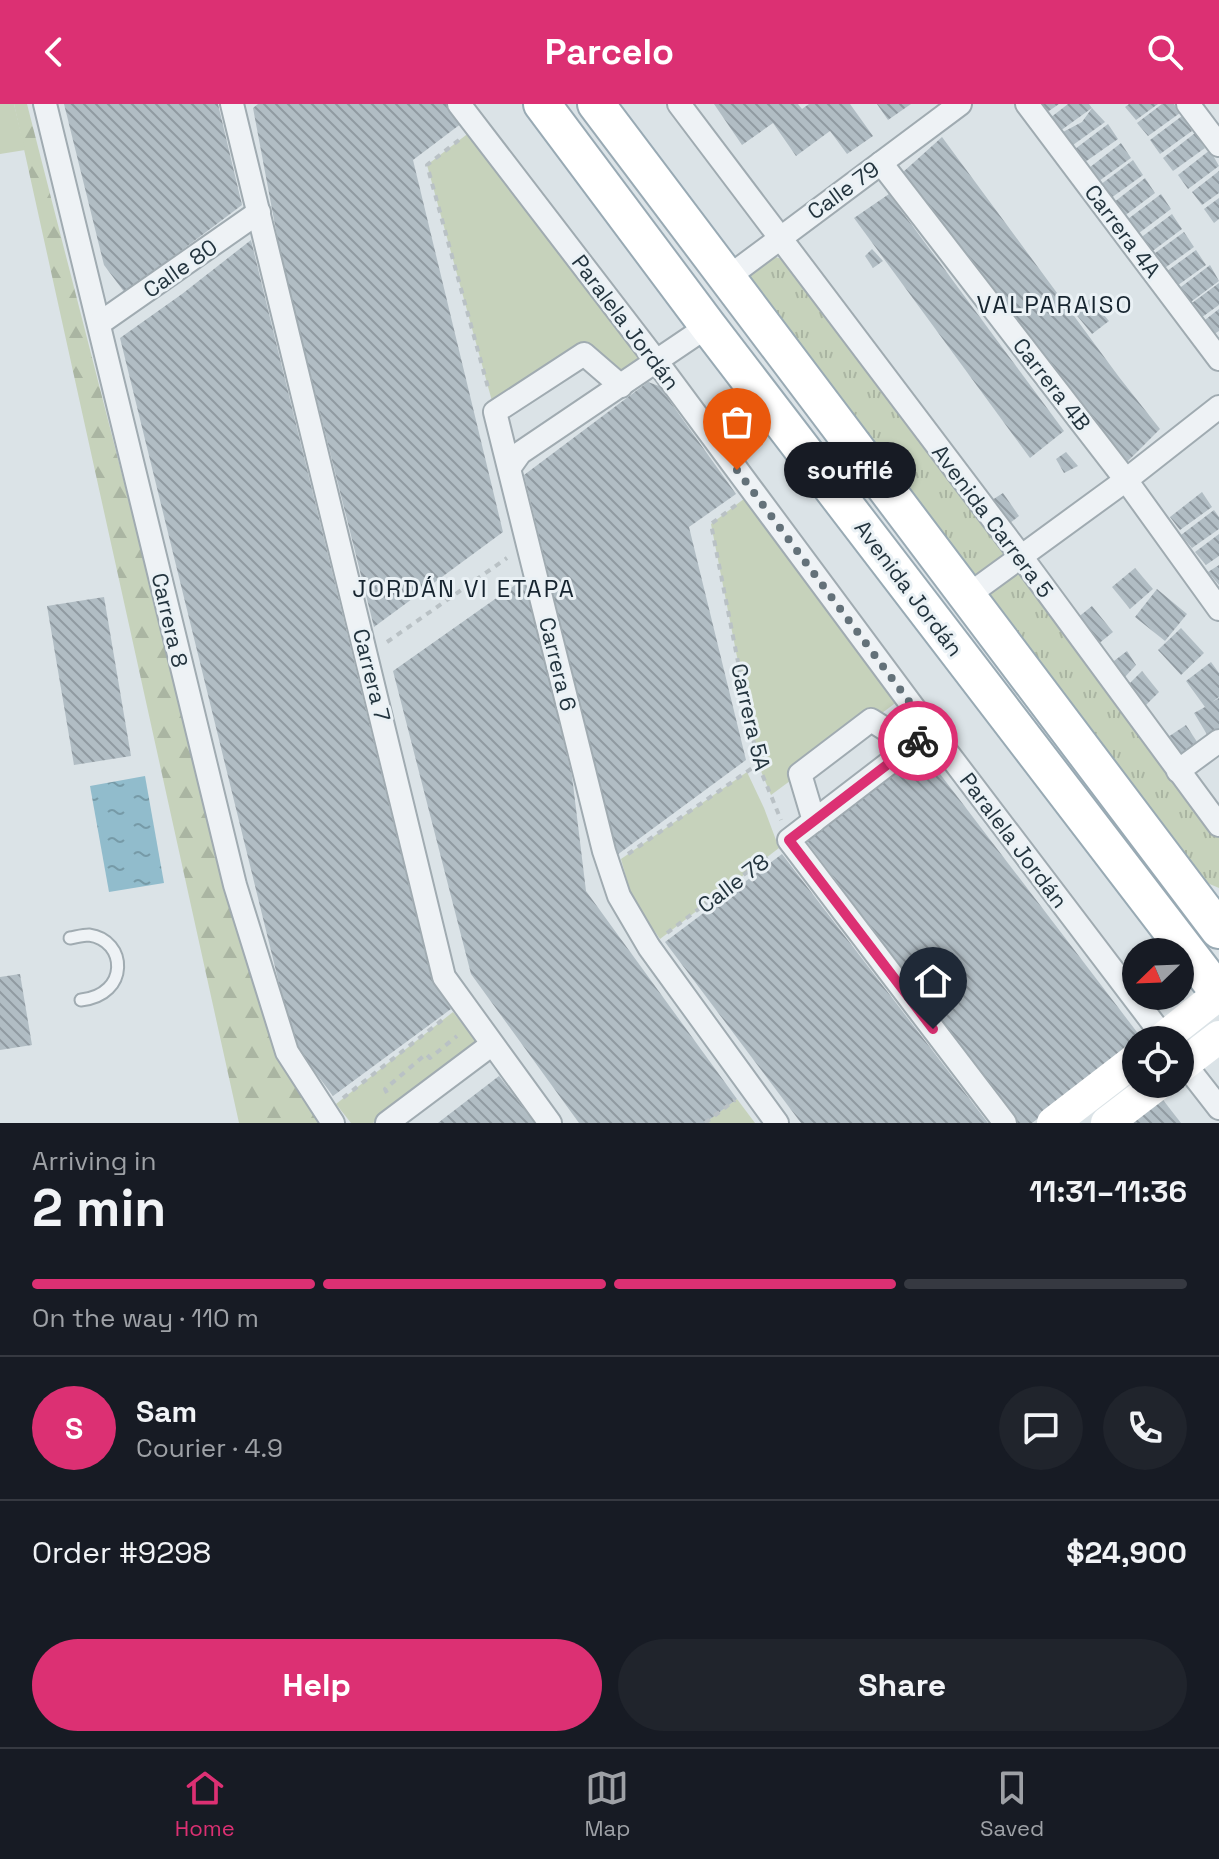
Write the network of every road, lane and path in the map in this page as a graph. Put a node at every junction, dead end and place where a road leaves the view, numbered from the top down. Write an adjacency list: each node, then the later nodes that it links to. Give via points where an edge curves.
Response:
1 (45, 104): 20 (street, Carrera 8)
2 (232, 104): 17 (street, Carrera 7)
3 (459, 104): 12 (street, Paralela Jordán)
4 (531, 104): 14 (main road)
5 (542, 104): 14 (main road, Avenida Jordán)
6 (596, 104): 16 (main road, Avenida Jordán)
7 (618, 104): 16 (main road)
8 (679, 104): 18 (street, Avenida Carrera 5)
9 (960, 104): 15 (street, Calle 79)
10 (1027, 104): 22 (street, Carrera 4A)
11 (1188, 104): 13 (street)
12 (475, 127): 23 (street, Paralela Jordán); 26 (path, via 427,165)
13 (1219, 145)
14 (586, 163): 21 (main road, Avenida Jordán)
15 (881, 163): 18 (street, Calle 79); 28 (street, Carrera 4B)
16 (666, 196): 19 (main road, Avenida Jordán)
17 (259, 212): 20 (street, Calle 80); 34 (street, Carrera 7)
18 (779, 238): 19 (street, Calle 79); 31 (street, Avenida Carrera 5)
19 (727, 278): 32 (main road, Avenida Jordán)
20 (100, 323): 62 (street, Carrera 8, via 235,885 287,1052)
21 (708, 326): 23 (street); 47 (main road, Avenida Jordán)
22 (1219, 359)
23 (657, 362): 24 (street); 29 (street, Paralela Jordán)
24 (621, 386): 26 (street, via 584,354); 27 (street, via 520,453)
25 (1219, 407): 28 (street)
26 (495, 412): 27 (street, Carrera 6)
27 (510, 467): 30 (street, Carrera 6)
28 (1126, 480): 31 (street); 33 (street, Carrera 4B)
29 (753, 492): 35 (street, Paralela Jordán); 38 (path, Carrera 5A, via 711,524)
30 (528, 542): 34 (path); 43 (street, Carrera 6)
31 (1020, 555): 32 (street); 39 (street, Avenida Carrera 5)
32 (967, 596): 44 (main road, Avenida Jordán)
33 (1219, 609)
34 (367, 656): 54 (street, Carrera 7, via 444,977)
35 (931, 731): 37 (street, Calle 78); 50 (street, Paralela Jordán)
36 (1219, 741): 39 (street)
37 (912, 746): 40 (street, Calle 78); 40 (street, via 871,720 800,774)
38 (758, 764): 42 (path, Carrera 5A); 43 (path)
39 (1178, 771): 41 (street, Avenida Carrera 5)
40 (814, 821): 42 (street, Calle 78)
41 (1219, 825)
42 (789, 840): 46 (path, Calle 78); 67 (street)
43 (609, 865): 46 (street, Carrera 6, via 619,896)
44 (1216, 920)
45 (70, 938): 48 (lane, via 88,935 104,941 115,955 118,972 111,988 97,998)
46 (649, 947): 58 (street, Carrera 6)
47 (1219, 994): 51 (street)
48 (81, 1000)
49 (453, 1012): 62 (path)
50 (1154, 1026)
51 (1193, 1026)
52 (466, 1028): 59 (path)
53 (1219, 1037): 55 (street)
54 (491, 1045): 63 (street); 64 (street, Carrera 7)
55 (1194, 1045)
56 (1122, 1070): 68 (street)
57 (1194, 1077): 61 (street, Paralela Jordán)
58 (751, 1086): 65 (path); 66 (street, Carrera 6)
59 (385, 1089)
60 (1140, 1098): 69 (street)
61 (1219, 1108)
62 (334, 1114)
63 (387, 1123)
64 (550, 1123)
65 (705, 1123)
66 (777, 1123)
67 (1005, 1123)
68 (1053, 1123)
69 (1107, 1123)

